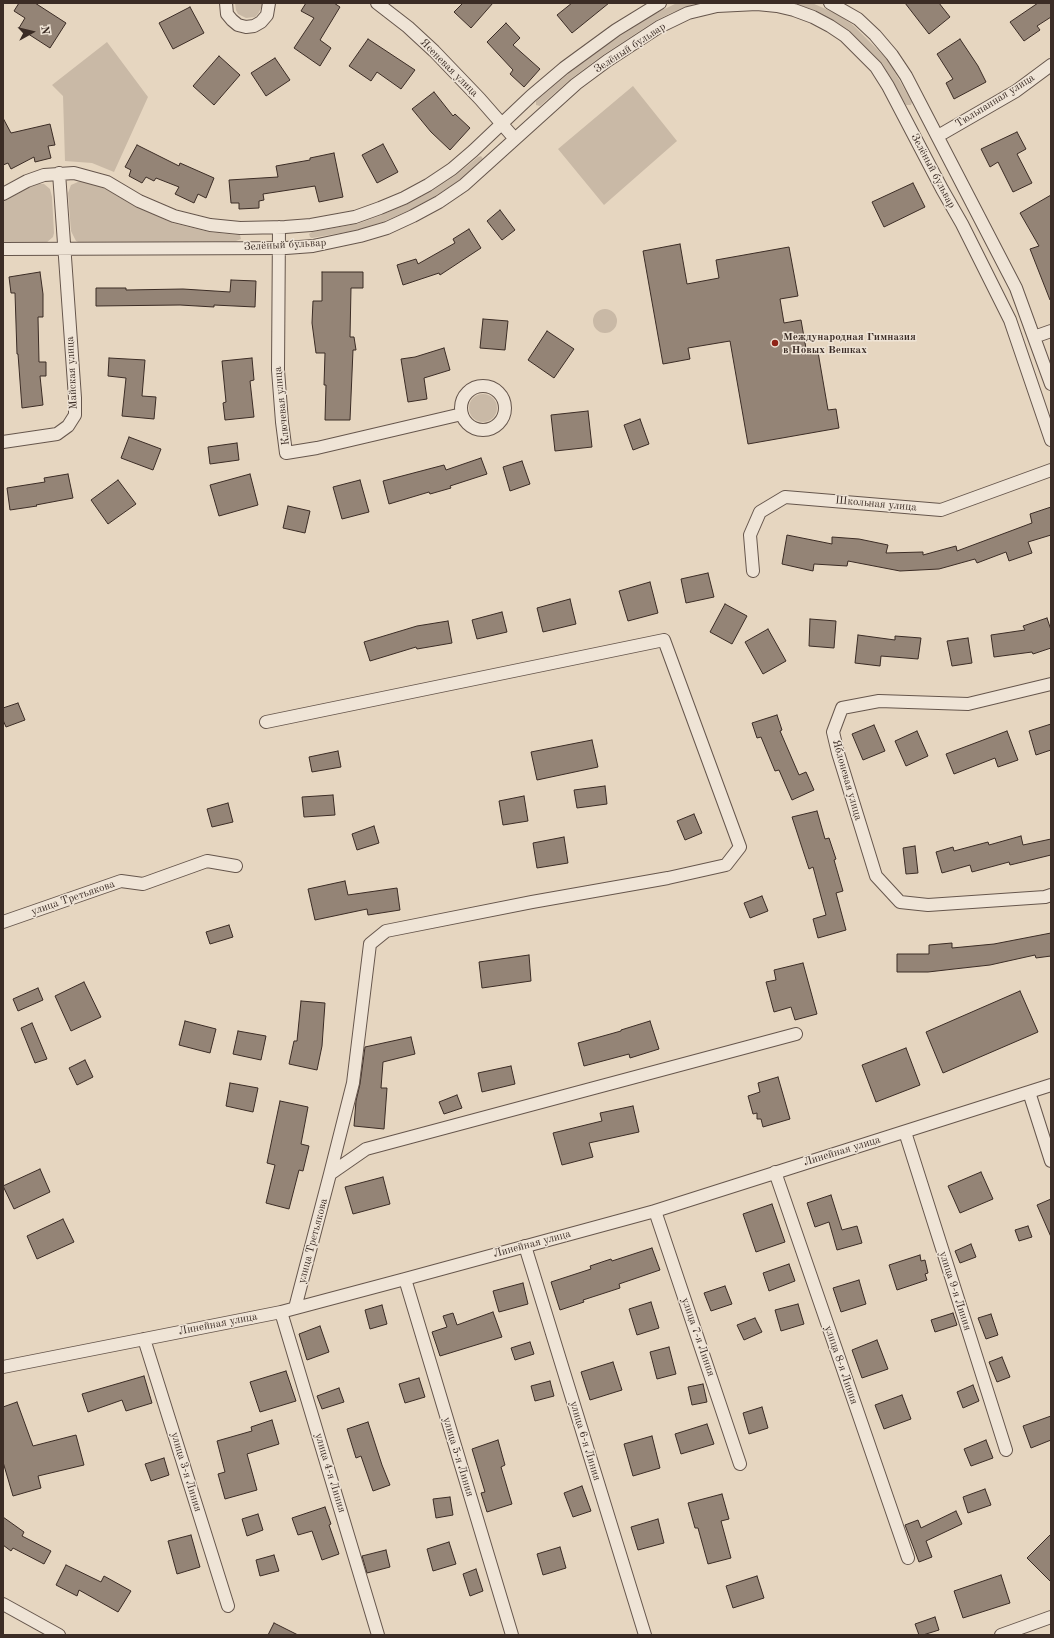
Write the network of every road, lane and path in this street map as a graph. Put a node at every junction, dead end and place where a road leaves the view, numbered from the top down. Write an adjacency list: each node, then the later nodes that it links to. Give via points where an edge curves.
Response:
1 (226, 3): 2 (street, via 227,14 238,25 246,27 262,22 267,16)
2 (269, 3)
3 (377, 3): 8 (street, Ясеневая улица, via 434,51)
4 (660, 3): 8 (street, Зелёный бульвар, via 616,30 564,68)
5 (830, 3): 6 (street, Зелёный бульвар)
6 (848, 7): 9 (street, Зелёный бульвар, via 892,54)
7 (1051, 65): 9 (street, Тюльпанная улица, via 1016,91)
8 (502, 124): 10 (street, Ясеневая улица); 13 (street, Зелёный бульвар, via 452,169 404,198 334,222)
9 (938, 136): 18 (street, Зелёный бульвар, via 1016,288)
10 (515, 139): 14 (street, Зелёный бульвар, via 464,185 413,216 387,228 338,242); 21 (street, Зелёный бульвар, via 566,93 607,61 659,27 688,13 716,6 757,4 794,10 830,26 845,36 876,67 897,102 1010,320)
11 (59, 173): 12 (street, Зелёный бульвар, via 27,181); 13 (street, Зелёный бульвар, via 74,173 107,182 156,209 193,222 229,228); 16 (street, Майская улица)
12 (3, 194)
13 (279, 227): 14 (street, Ключевая улица)
14 (279, 248): 16 (street, Зелёный бульвар); 20 (street, Ключевая улица, via 278,370 286,452 317,448)
15 (3, 249): 16 (street, Зелёный бульвар)
16 (64, 250): 22 (street, Майская улица, via 76,398 75,415 68,426 57,434)
17 (1051, 331): 18 (street)
18 (1034, 337): 19 (street, Зелёный бульвар)
19 (1051, 384)
20 (462, 414)
21 (1051, 440)
22 (3, 442)
23 (1051, 470): 24 (street, Школьная улица, via 941,510 785,497 760,512 750,536)
24 (753, 571)
25 (1051, 684): 28 (street, Яблоневая улица, via 968,704 879,701 842,708 833,732 876,876 900,902 928,905)
26 (266, 722): 36 (street, улица Третьякова, via 664,640 740,847 726,865 386,931 370,944 353,1083)
27 (236, 866): 29 (street, улица Третьякова, via 207,861 143,884 120,881)
28 (1051, 895)
29 (3, 922)
30 (796, 1034): 36 (street, via 366,1149)
31 (1051, 1085): 32 (street, Линейная улица)
32 (1029, 1092): 33 (street, Линейная улица); 34 (street)
33 (905, 1132): 35 (street, Линейная улица); 44 (street, улица 9-я Линия)
34 (1051, 1161)
35 (775, 1172): 37 (street, Линейная улица); 46 (street, улица 8-я Линия)
36 (330, 1174): 40 (street, улица Третьякова)
37 (655, 1211): 38 (street, Линейная улица); 45 (street, улица 7-я Линия)
38 (525, 1246): 39 (street, Линейная улица); 53 (street, улица 6-я Линия)
39 (405, 1279): 40 (street, Линейная улица); 52 (street, улица 5-я Линия)
40 (295, 1308): 41 (street, Линейная улица)
41 (281, 1312): 42 (street, Линейная улица); 51 (street, улица 4-я Линия)
42 (144, 1339): 43 (street, Линейная улица); 48 (street, улица 3-я Линия)
43 (3, 1367)
44 (1006, 1450)
45 (740, 1464)
46 (908, 1558)
47 (3, 1604): 50 (street)
48 (228, 1606)
49 (1051, 1617): 54 (street)
50 (59, 1635)
51 (378, 1635)
52 (512, 1635)
53 (645, 1635)
54 (1001, 1635)

